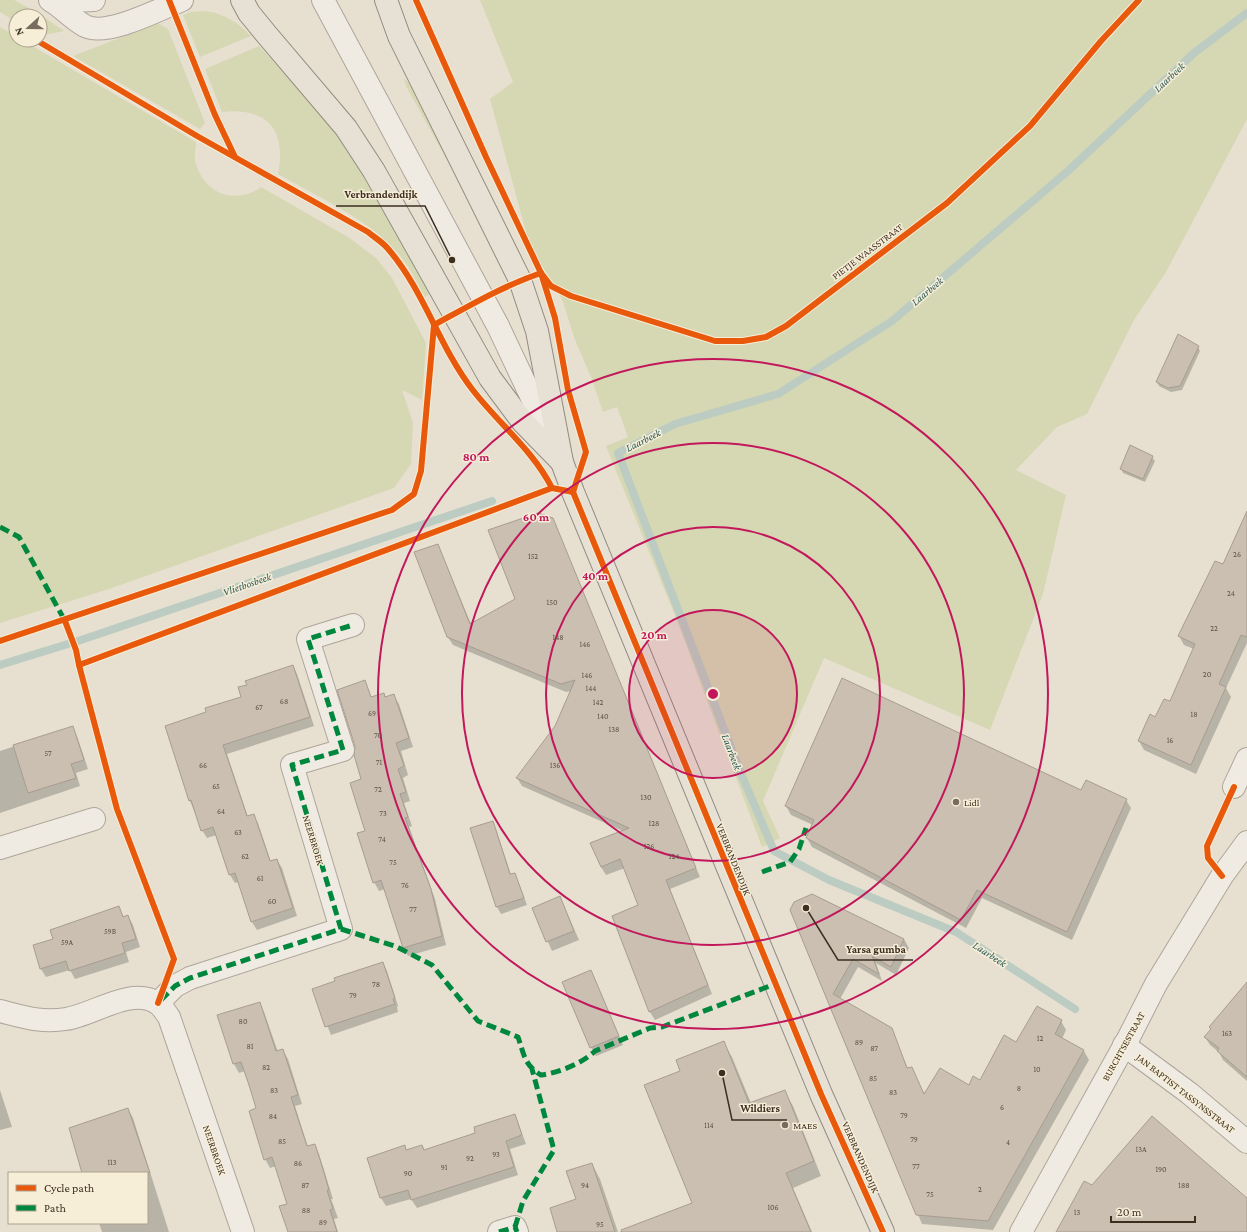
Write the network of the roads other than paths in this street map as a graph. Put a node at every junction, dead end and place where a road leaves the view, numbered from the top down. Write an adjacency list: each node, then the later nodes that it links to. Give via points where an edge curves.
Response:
1 (94, 0): 5 (street)
2 (182, 0): 5 (street, via 113,27 98,30 85,26)
3 (323, 0): 7 (street, via 498,326)
4 (386, 0): 7 (main road, VERBRANDENDIJK, via 400,36 520,280 537,331)
5 (51, 1)
6 (245, 7): 7 (main road, VERBRANDENDIJK, via 346,128 374,171 490,378 522,421)
7 (562, 462): 22 (main road, VERBRANDENDIJK, via 741,904 821,1094)
8 (353, 625): 14 (street, NEERBROEK, via 308,639 343,750 292,765 341,929 190,978 175,986)
9 (1247, 759): 10 (street)
10 (1234, 787)
11 (94, 819): 13 (street)
12 (1247, 842): 16 (street, BURCHTSESTRAAT, via 1222,876 1156,984)
13 (0, 848)
14 (158, 1003): 15 (street, via 145,998 127,998 67,1019 39,1021); 19 (street, NEERBROEK, via 169,1017)
15 (0, 1011)
16 (1124, 1045): 17 (street, JAN BAPTIST TASSYNSSTRAAT, via 1189,1093); 18 (street, BURCHTSESTRAAT)
17 (1247, 1142)
18 (1022, 1228)
19 (243, 1232)
20 (500, 1232): 21 (street, via 515,1227)
21 (517, 1232)
22 (883, 1232)

